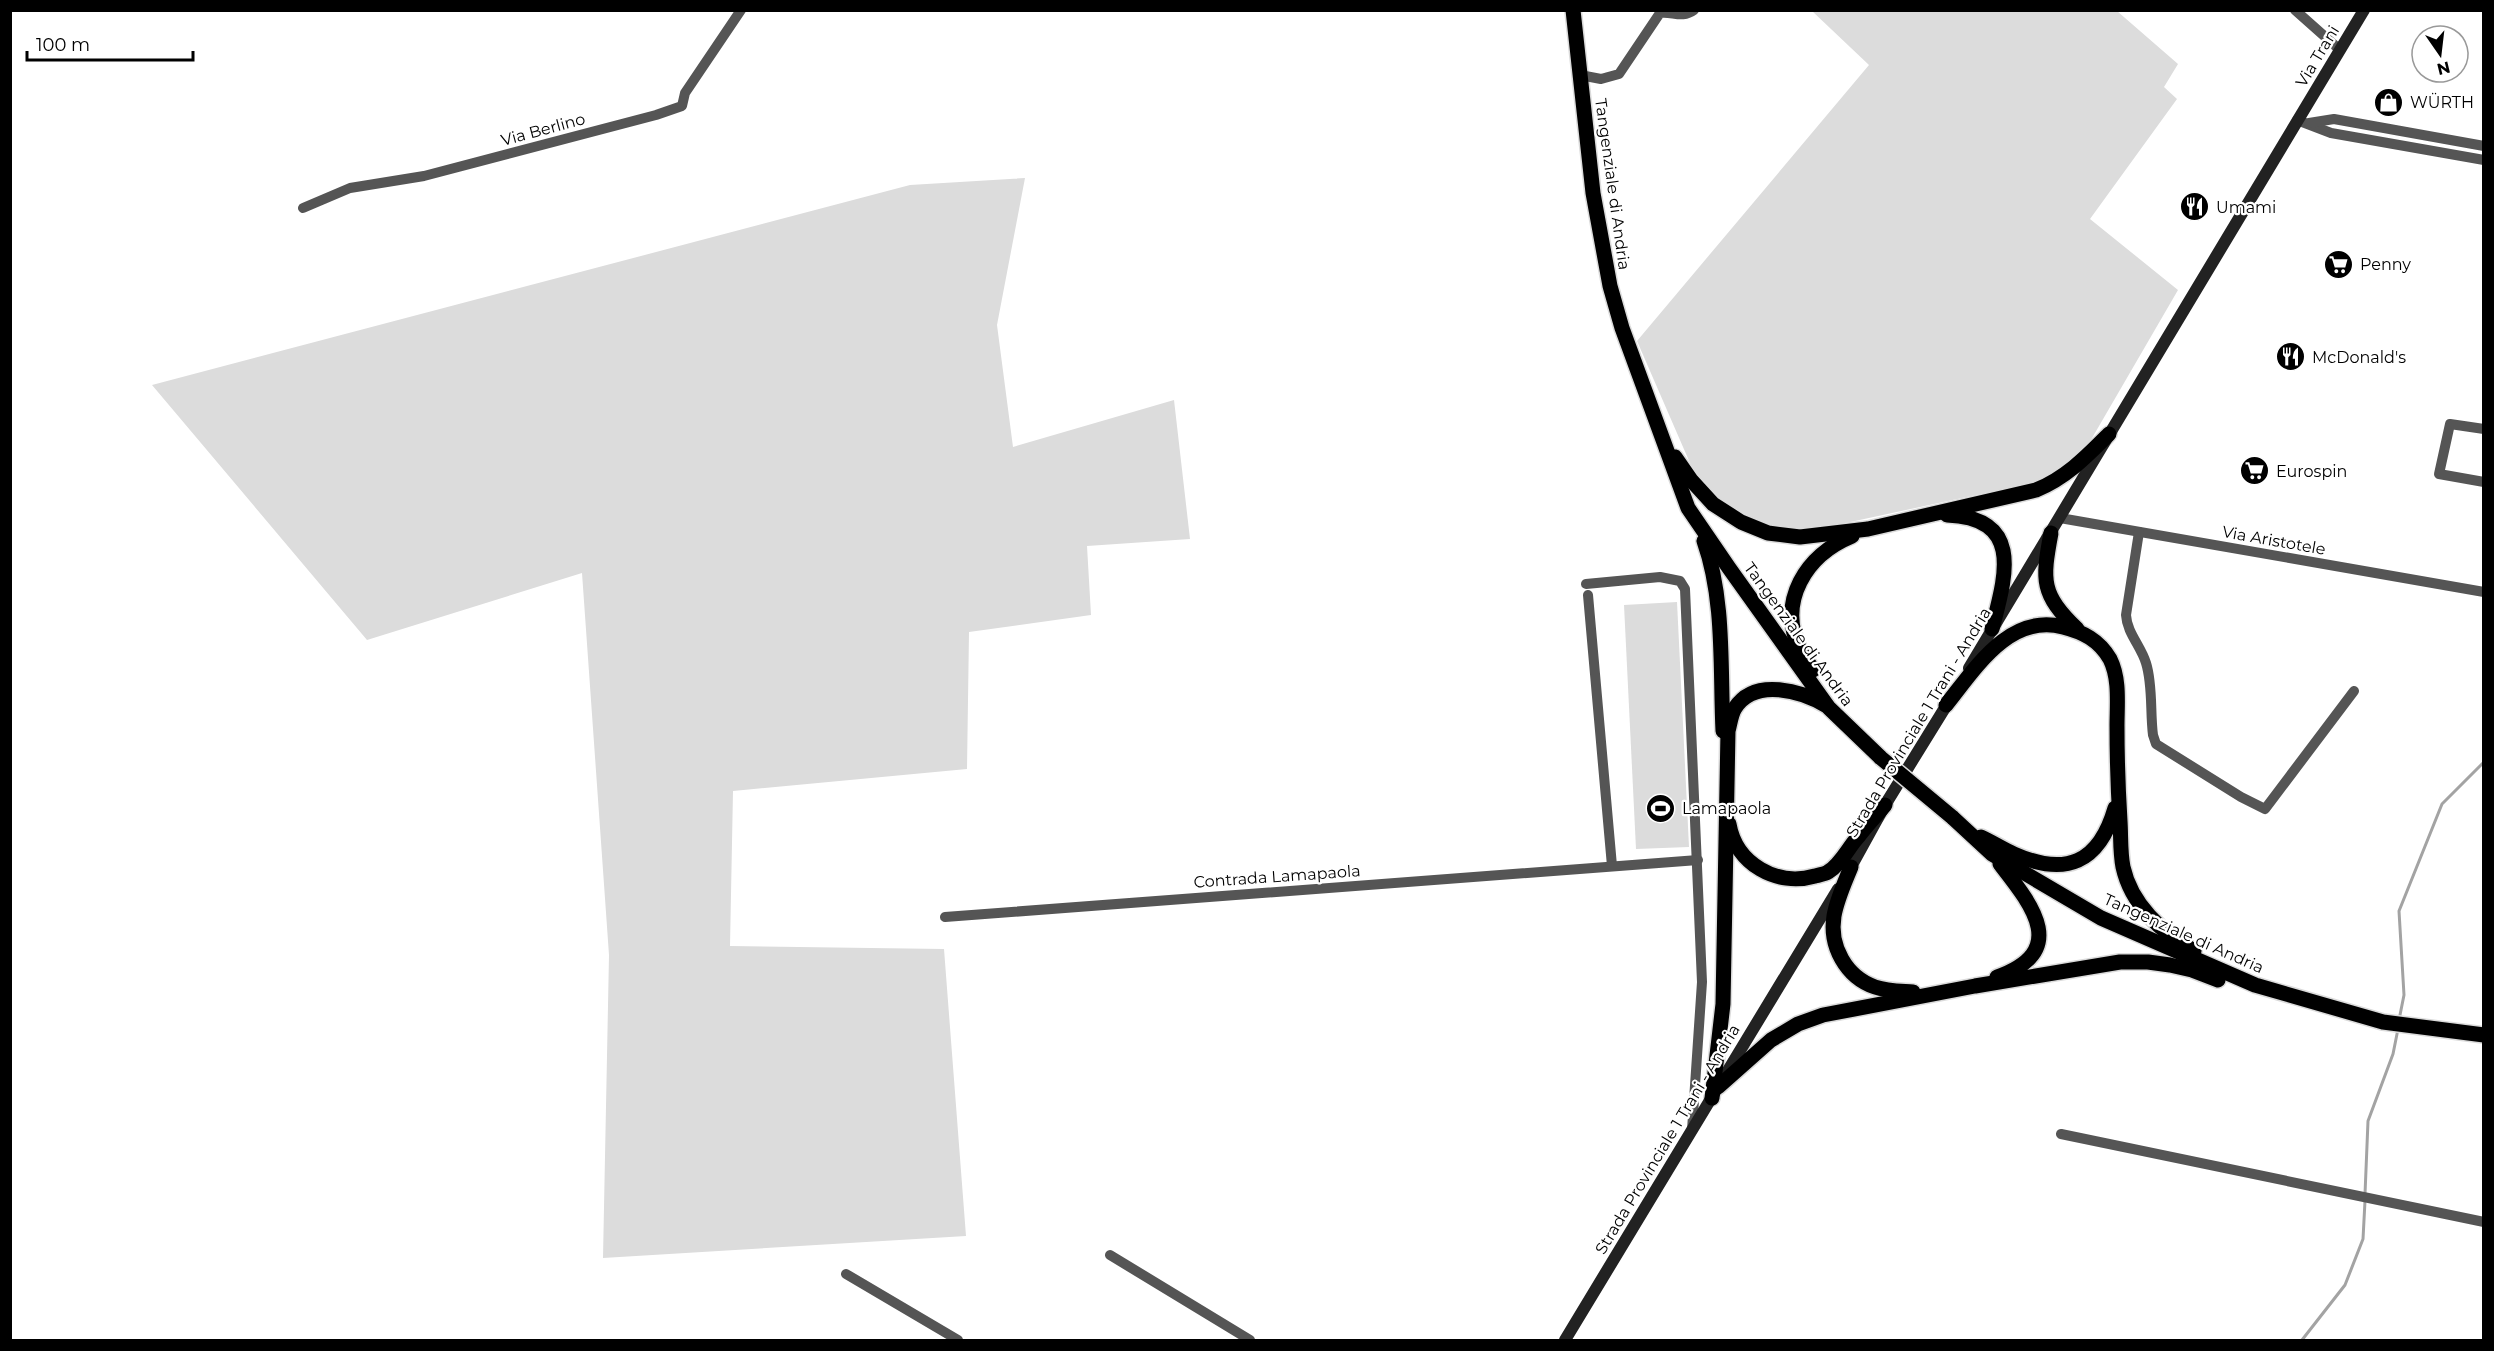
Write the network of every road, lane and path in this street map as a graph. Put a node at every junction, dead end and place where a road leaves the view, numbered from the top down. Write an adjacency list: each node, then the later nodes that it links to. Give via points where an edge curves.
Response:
1 (741, 10): 11 (street, Via Berlino, via 685,93 682,106 424,176 350,188)
2 (1573, 10): 7 (main road, Tangenziale di Andria)
3 (1694, 10): 7 (street, via 1682,15 1660,13 1619,74 1601,79)
4 (2295, 10): 6 (street)
5 (2364, 10): 6 (main road, Via Trani)
6 (2340, 50): 8 (main road, Via Trani)
7 (1580, 75): 12 (main road, Tangenziale di Andria, via 1593,193 1610,286)
8 (2303, 121): 9 (street, via 2334,119); 10 (street, via 2331,133); 14 (main road, Strada Provinciale 1 Trani - Andria)
9 (2484, 146)
10 (2484, 160)
11 (303, 208)
12 (1654, 418): 17 (main road, Tangenziale di Andria, via 1688,508); 19 (main road, via 1664,442 1691,480 1713,504 1741,522 1768,532 1800,537)
13 (2484, 429): 15 (street, via 2450,424 2439,474)
14 (2109, 434): 16 (main road, via 2080,463 2048,485); 18 (main road, Strada Provinciale 1 Trani - Andria)
15 (2484, 482)
16 (1932, 515): 19 (main road); 23 (main road, via 1969,516 1983,522 2001,544 2005,572)
17 (1696, 518): 27 (main road, Tangenziale di Andria); 29 (main road, via 1716,590)
18 (2060, 518): 20 (main road, Strada Provinciale 1 Trani - Andria); 21 (street, Via Aristotele)
19 (1868, 529): 28 (main road, via 1837,542 1813,561 1800,581 1793,611 1800,651 1845,714)
20 (2051, 532): 23 (main road, Strada Provinciale 1 Trani - Andria); 24 (main road, via 2046,585 2059,611)
21 (2139, 532): 22 (street, Via Aristotele); 25 (street, via 2126,615 2127,627 2147,666 2156,744 2265,809)
22 (2484, 592)
23 (1992, 630): 26 (main road, Strada Provinciale 1 Trani - Andria)
24 (2080, 631): 26 (main road, via 2050,624 2030,626 2012,635 1993,649); 31 (main road, via 2095,640 2110,658 2115,672)
25 (2354, 691)
26 (1946, 705): 32 (main road, Strada Provinciale 1 Trani - Andria)
27 (1829, 708): 28 (main road, Tangenziale di Andria); 29 (main road, via 1795,692 1769,689 1749,695 1736,708 1728,731)
28 (1855, 735): 33 (main road, Tangenziale di Andria, bridge)
29 (1725, 773): 30 (main road)
30 (1725, 799): 32 (main road, via 1731,836 1743,856 1762,872 1784,879 1804,879 1828,872); 44 (main road, via 1724,1004)
31 (2117, 799): 33 (main road, via 2102,841 2084,858 2067,865 2051,865 2012,854); 39 (main road, via 2123,867 2131,889 2163,929)
32 (1885, 806): 37 (main road, Strada Provinciale 1 Trani - Andria)
33 (1965, 829): 34 (main road, Tangenziale di Andria)
34 (1992, 854): 39 (main road, Tangenziale di Andria, via 2102,918); 41 (main road, via 2036,913 2040,932 2034,953 2027,961 2009,973)
35 (1698, 860): 36 (street, Contrada Lamapaola); 36 (street, via 1685,589 1680,581 1660,577 1587,590); 45 (street, via 1702,982)
36 (1612, 866): 38 (street, Contrada Lamapaola)
37 (1851, 867): 42 (main road, via 1833,918 1838,952 1848,969 1873,986); 44 (main road, Strada Provinciale 1 Trani - Andria)
38 (945, 917)
39 (2232, 975): 40 (main road, Tangenziale di Andria)
40 (2255, 985): 41 (main road, via 2228,983 2192,970 2148,962 2120,962); 43 (main road, Tangenziale di Andria, via 2383,1022)
41 (1975, 986): 42 (main road)
42 (1931, 994): 44 (main road, via 1823,1015 1798,1024 1771,1040)
43 (2484, 1035)
44 (1715, 1092): 45 (main road, Strada Provinciale 1 Trani - Andria)
45 (1691, 1133): 52 (main road, Strada Provinciale 1 Trani - Andria)
46 (2061, 1134): 47 (street)
47 (2484, 1222)
48 (1110, 1255): 51 (street)
49 (846, 1274): 50 (street)
50 (958, 1341)
51 (1250, 1341)
52 (1565, 1341)

